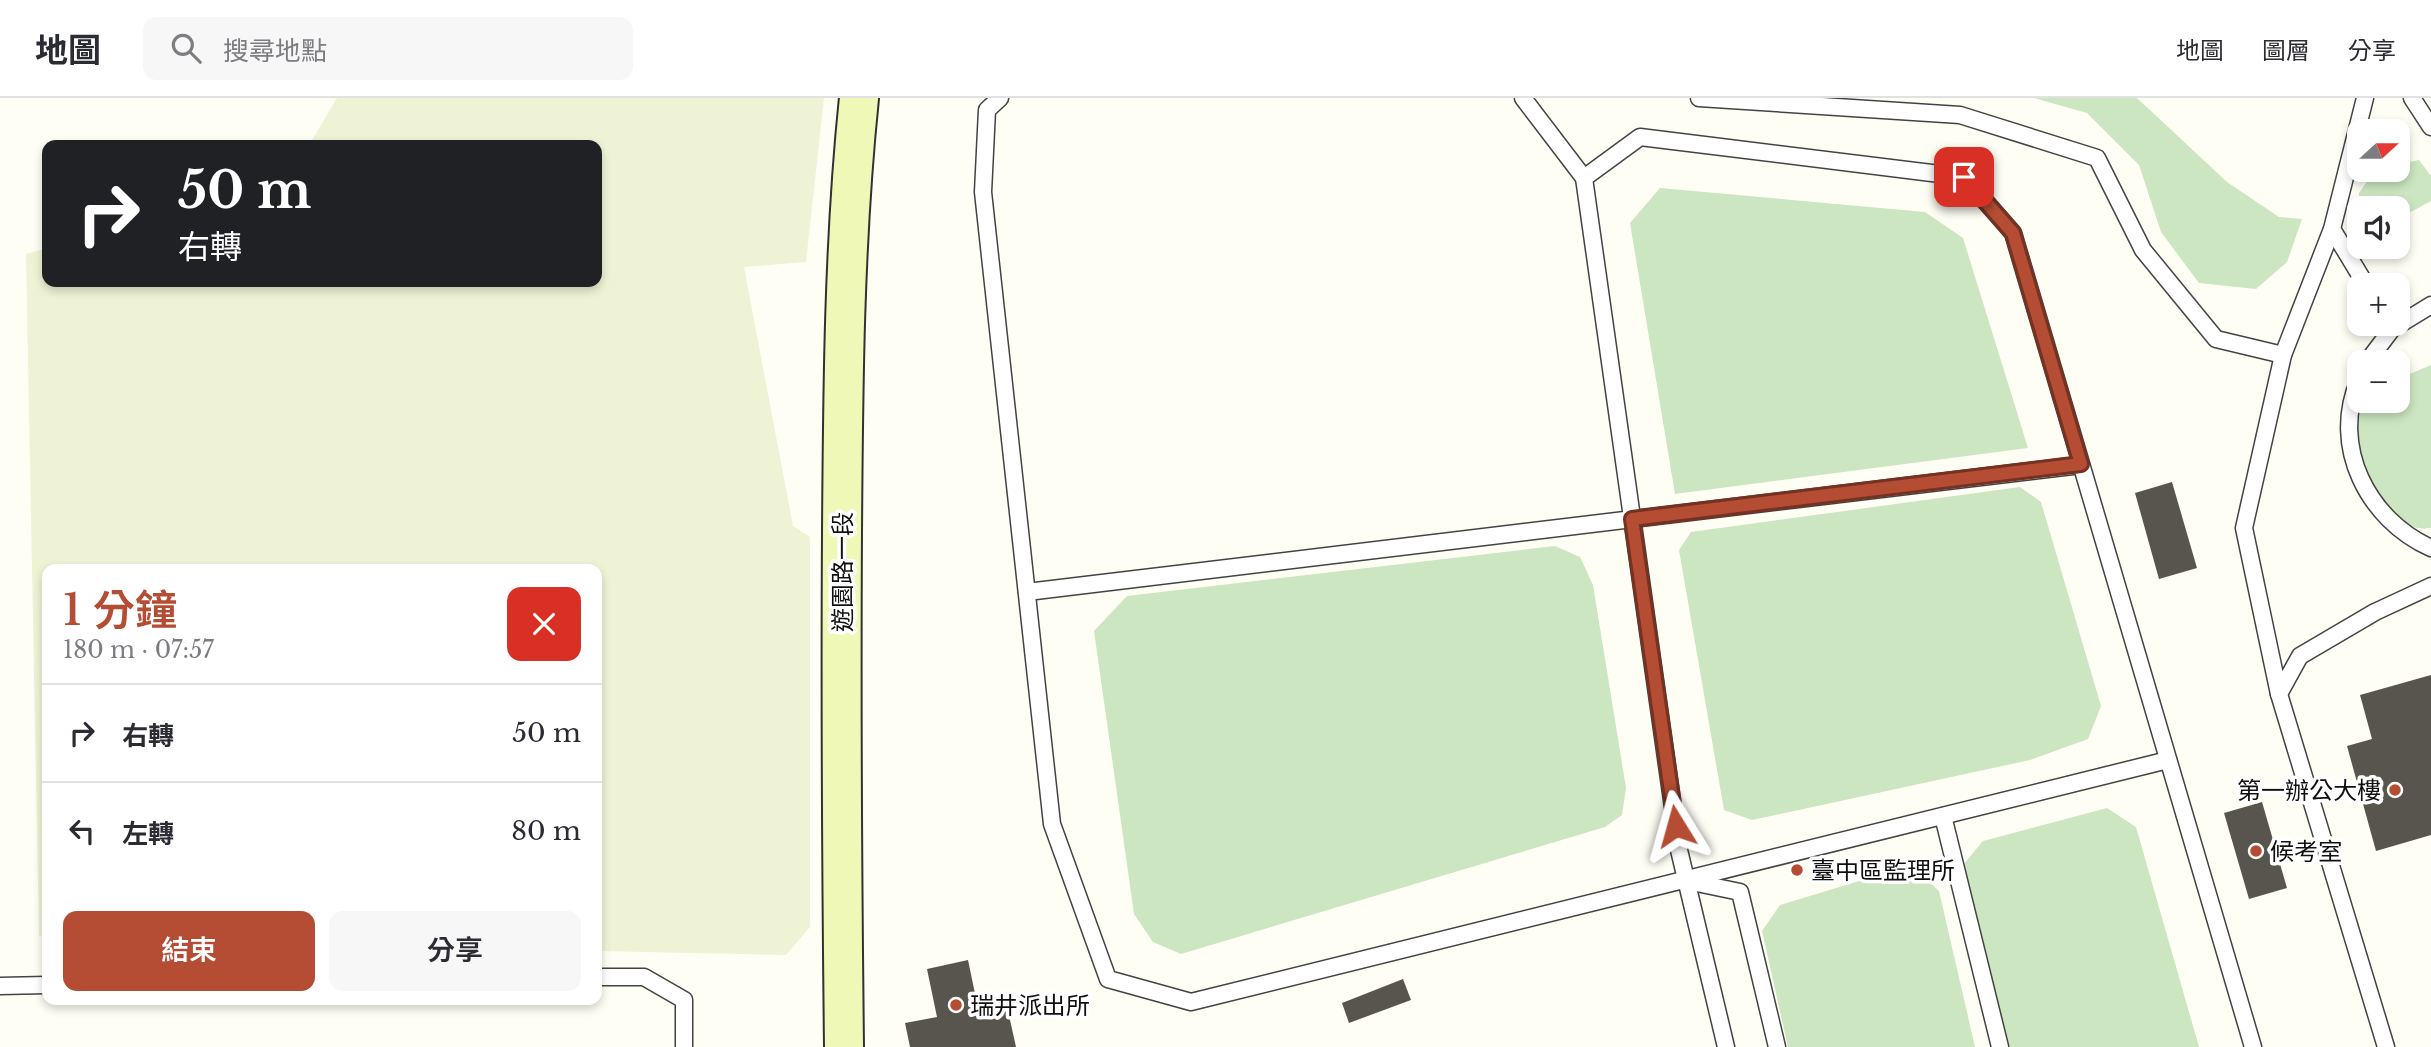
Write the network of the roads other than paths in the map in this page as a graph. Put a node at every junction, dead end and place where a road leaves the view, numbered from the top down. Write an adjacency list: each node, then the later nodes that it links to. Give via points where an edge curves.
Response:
1 (859, 98): 28 (street, 遊園路一段, via 852,157 844,357)
2 (1000, 98): 19 (lane, via 986,110 983,192)
3 (1523, 98): 8 (lane)
4 (1699, 98): 13 (lane, via 1961,115 2097,158 2143,250 2216,338)
5 (2365, 98): 9 (lane)
6 (2413, 98): 7 (lane)
7 (2431, 127)
8 (1584, 178): 15 (lane, via 1640,137 1964,177 2013,233); 16 (lane)
9 (2332, 229): 10 (lane); 13 (lane)
10 (2359, 273)
11 (2431, 305): 12 (lane)
12 (2410, 316)
13 (2283, 355): 20 (lane, via 2244,528)
14 (2351, 413): 17 (lane, via 2349,435 2358,475 2379,511 2409,538)
15 (2081, 464): 16 (lane); 21 (lane)
16 (1632, 519): 19 (lane); 23 (lane)
17 (2431, 548)
18 (2431, 586): 20 (lane, via 2300,656)
19 (1027, 592): 23 (lane, via 1052,824 1108,979 1191,1002)
20 (2279, 694): 33 (lane)
21 (2168, 760): 22 (lane); 32 (lane)
22 (1943, 816): 23 (lane); 31 (lane)
23 (1687, 881): 29 (lane); 30 (lane, via 1740,892)
24 (602, 977): 27 (lane, via 644,977 684,1000)
25 (42, 985): 26 (lane)
26 (0, 986)
27 (684, 1047)
28 (844, 1047)
29 (1726, 1047)
30 (1777, 1047)
31 (2000, 1047)
32 (2253, 1047)
33 (2386, 1047)

